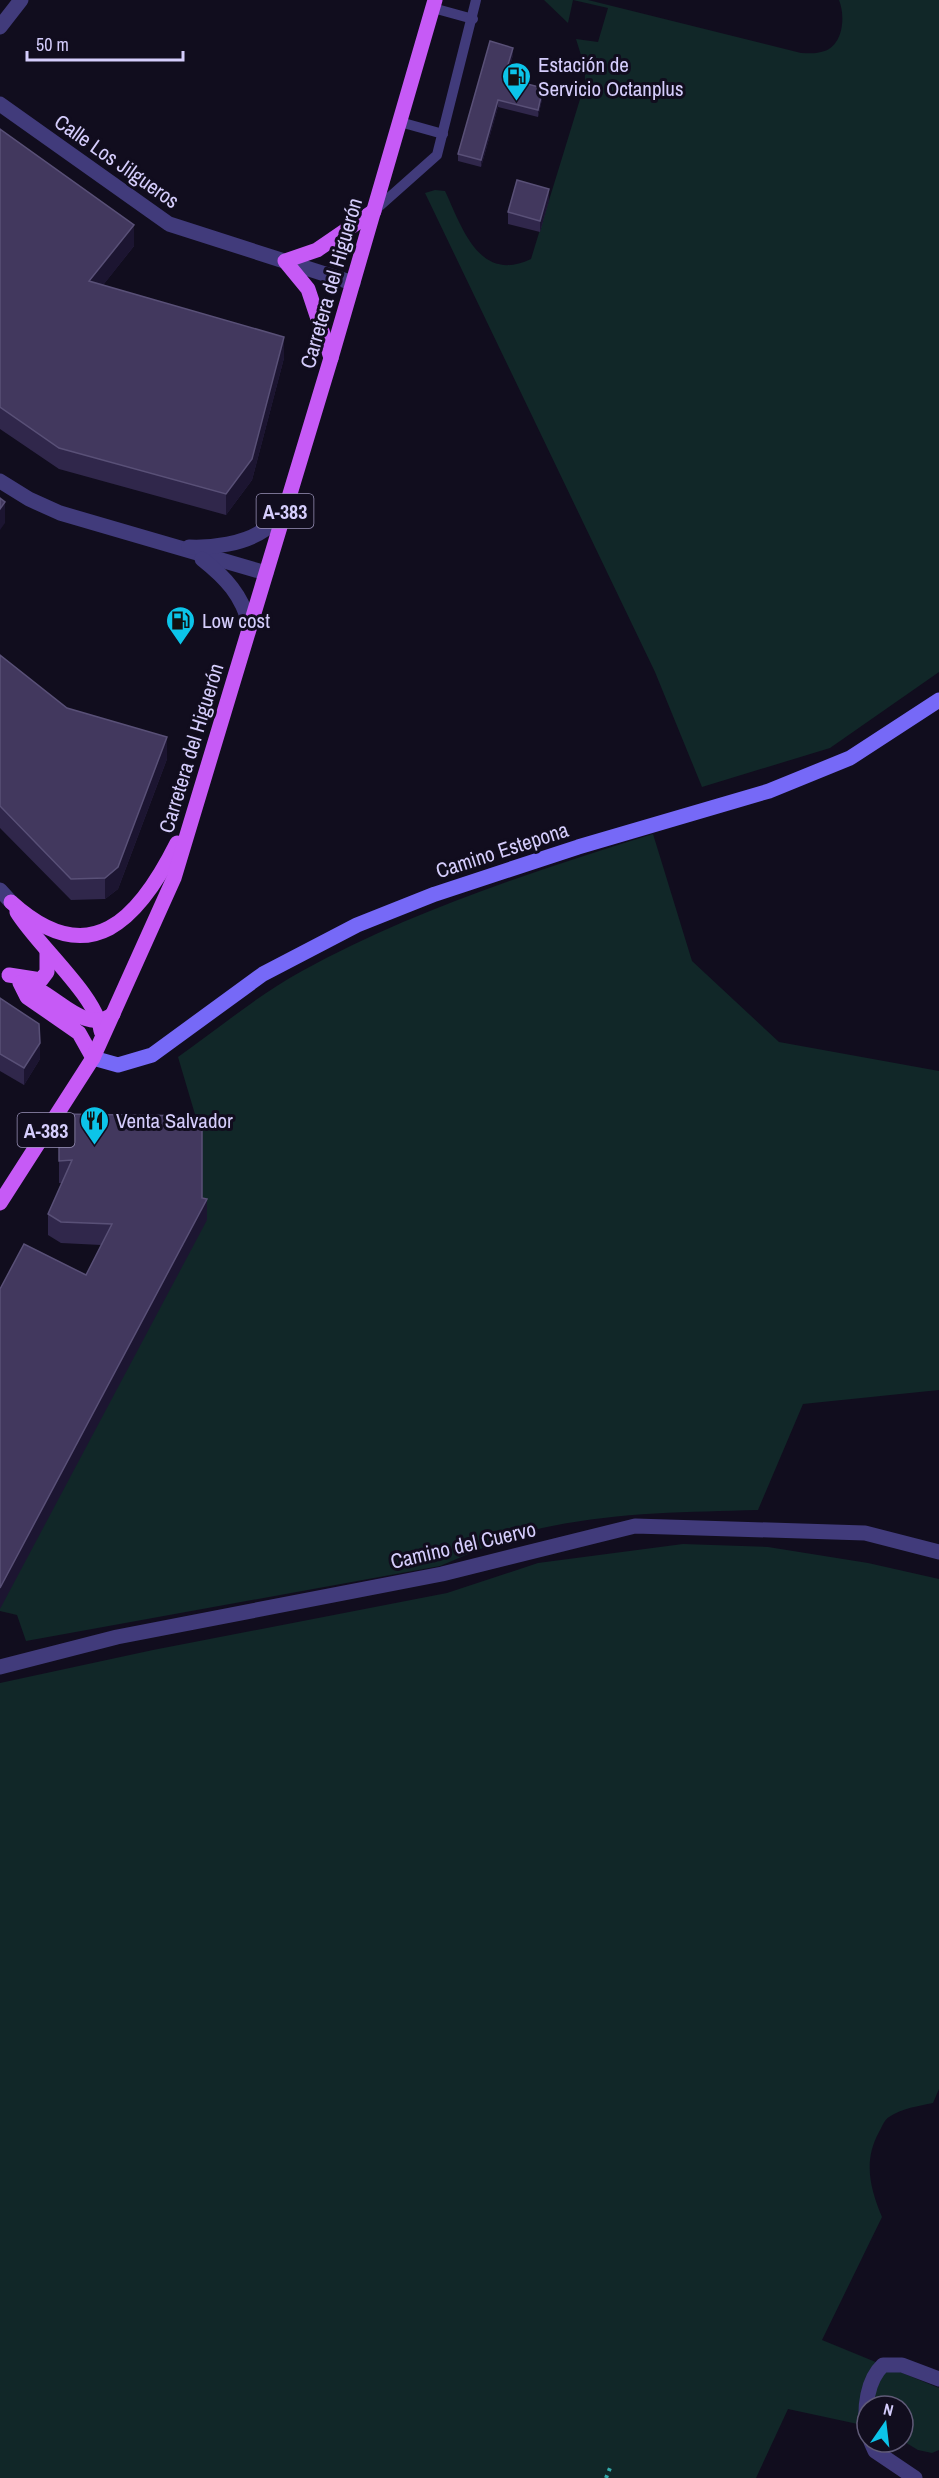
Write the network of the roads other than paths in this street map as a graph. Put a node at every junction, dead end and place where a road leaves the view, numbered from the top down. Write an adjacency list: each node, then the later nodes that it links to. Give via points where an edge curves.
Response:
1 (21, 0): 5 (street)
2 (476, 0): 4 (lane)
3 (434, 4): 4 (lane); 7 (main road, Carretera del Higuerón / A-383)
4 (472, 19): 8 (lane)
5 (0, 27)
6 (0, 104): 10 (street, Calle Los Jilgueros, via 169,224)
7 (400, 122): 8 (lane); 9 (main road, Carretera del Higuerón / A-383)
8 (443, 134): 9 (lane, via 437,155)
9 (374, 211): 10 (main road, via 317,250); 11 (main road, Carretera del Higuerón / A-383)
10 (285, 261): 11 (street, Calle Los Jilgueros); 12 (main road, via 308,289)
11 (353, 283): 12 (main road, Carretera del Higuerón / A-383)
12 (331, 358): 14 (main road, Carretera del Higuerón / A-383)
13 (0, 481): 15 (street, via 60,513)
14 (288, 500): 15 (street, via 265,529 253,536 218,545); 17 (main road, Carretera del Higuerón / A-383)
15 (172, 547): 16 (street)
16 (195, 553): 17 (street); 18 (street, via 229,582)
17 (266, 573): 18 (main road, Carretera del Higuerón / A-383)
18 (250, 626): 20 (main road, Carretera del Higuerón / A-383)
19 (939, 700): 26 (main road, Camino Estepona, via 850,758 769,791 578,847 435,894 357,925 263,974 152,1055 118,1065)
20 (197, 799): 22 (main road, via 159,876 143,900 116,926 92,934 56,931 31,919); 25 (main road, Carretera del Higuerón / A-383, via 174,878)
21 (0, 890): 22 (street)
22 (11, 902): 23 (main road)
23 (47, 953): 24 (main road, via 47,972 41,980); 25 (main road)
24 (9, 976): 25 (main road, via 42,990 84,1019); 26 (main road, via 27,997 80,1033)
25 (106, 1018): 26 (main road, Carretera del Higuerón / A-383)
26 (93, 1058): 27 (main road, Carretera del Higuerón / A-383)
27 (0, 1203)
28 (939, 1552): 29 (street, Camino del Cuervo, via 865,1533 635,1526 442,1574 117,1637)
29 (0, 1666)
30 (939, 2379): 31 (street, via 902,2365 883,2365 875,2372)
31 (869, 2394)
32 (879, 2454): 33 (street)
33 (915, 2478)

